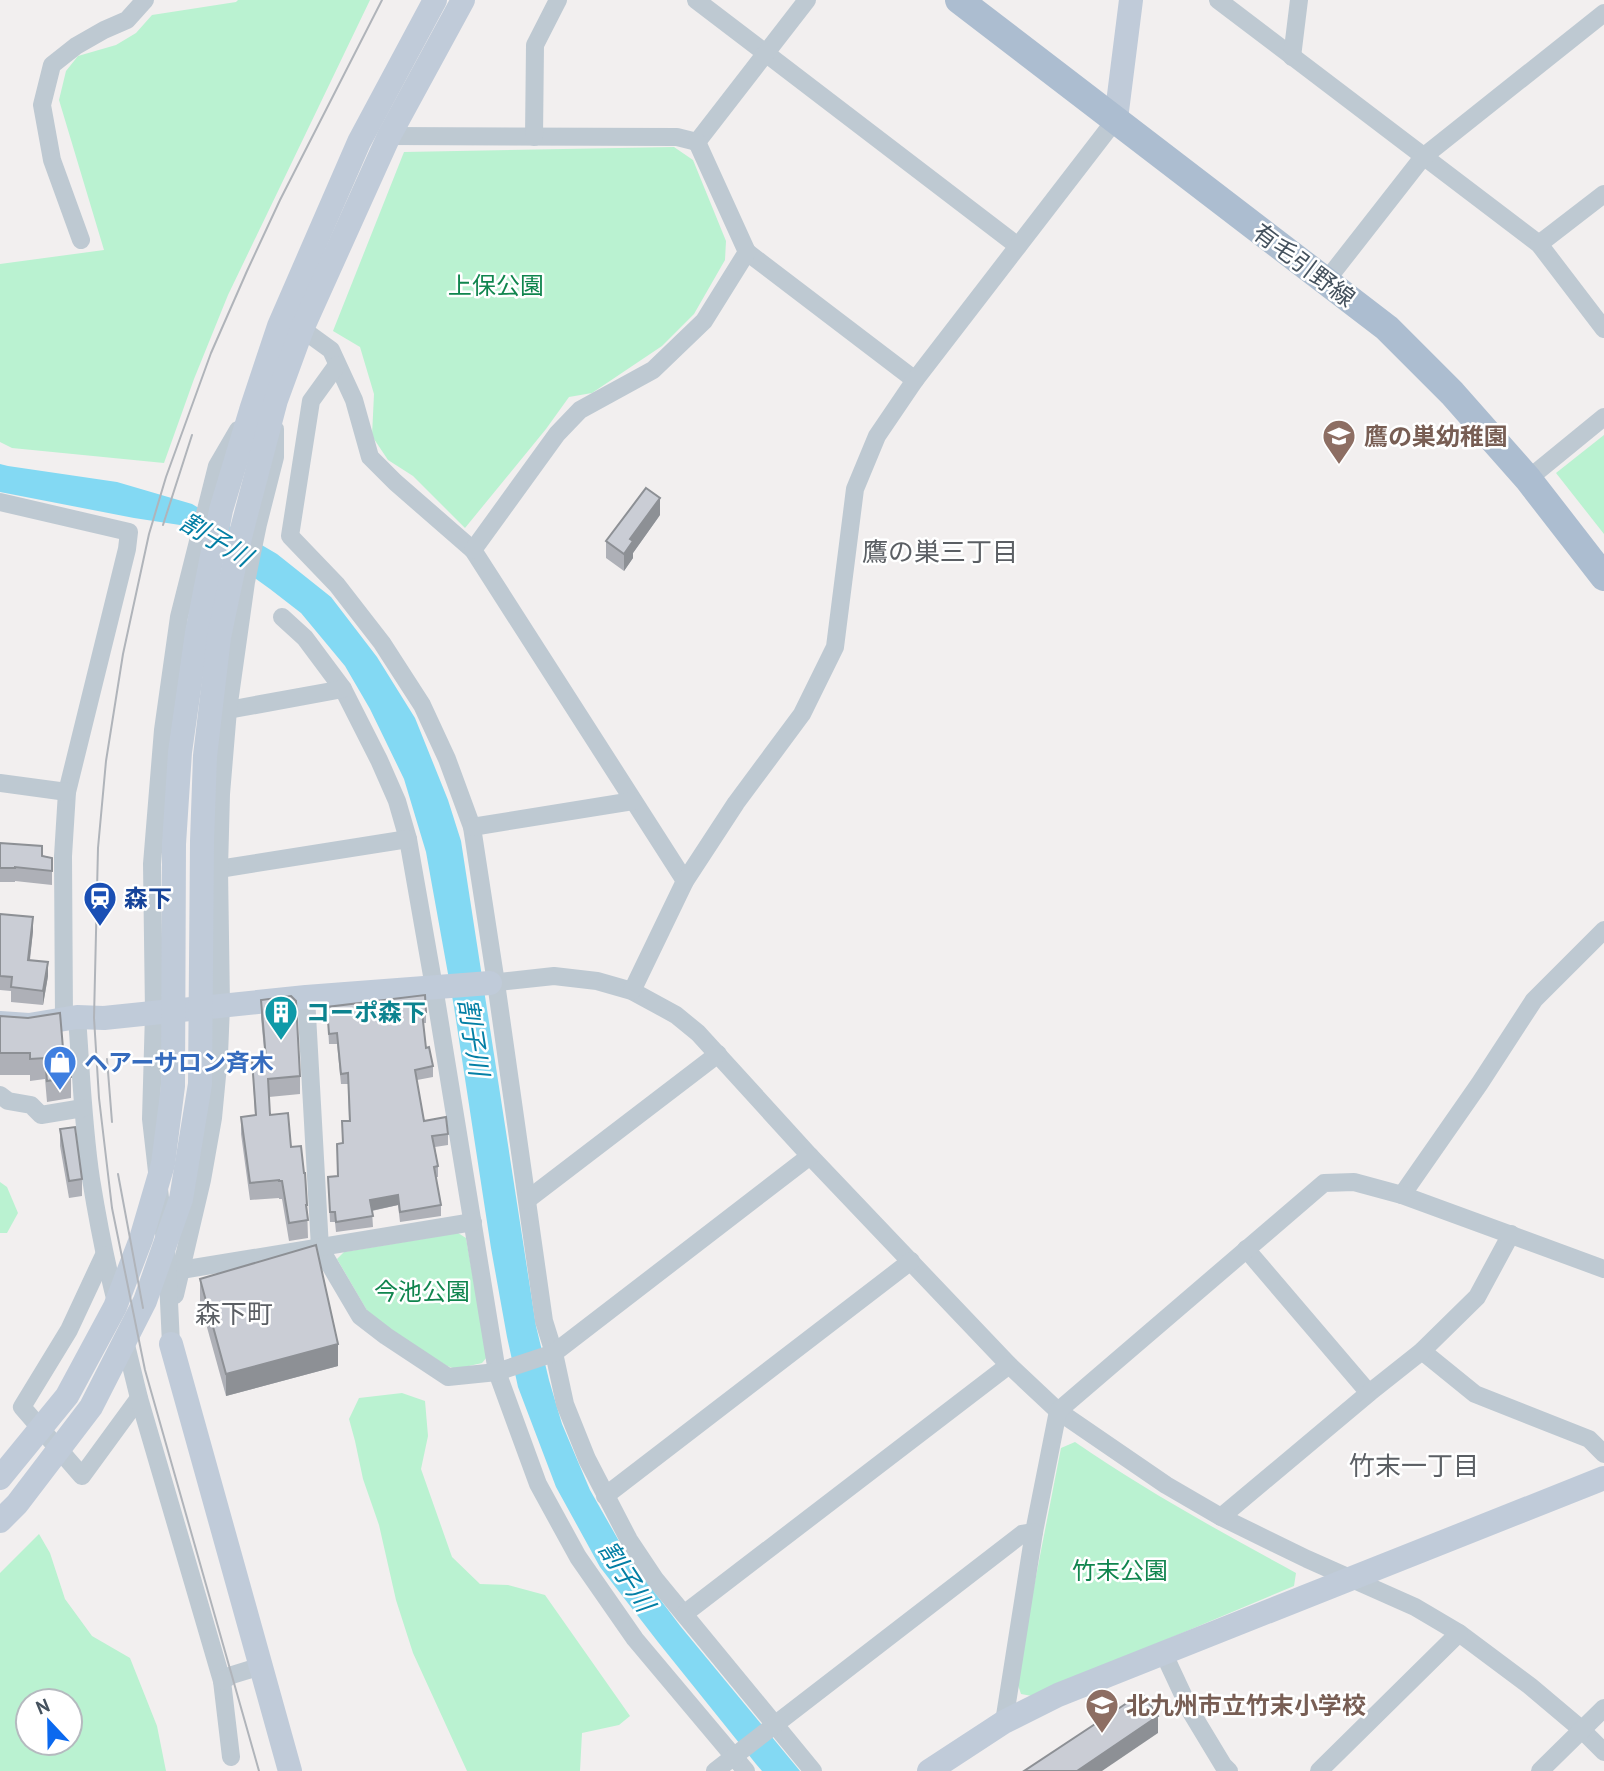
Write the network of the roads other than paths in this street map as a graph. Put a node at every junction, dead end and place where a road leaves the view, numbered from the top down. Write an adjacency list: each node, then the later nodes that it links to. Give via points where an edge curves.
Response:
1 (145, 0): 20 (street, via 127,20 76,46 52,65 42,105 52,160)
2 (435, 0): 25 (street, via 359,142)
3 (463, 0): 15 (street)
4 (558, 0): 16 (street, via 535,45)
5 (696, 0): 12 (street)
6 (807, 0): 12 (street)
7 (959, 0): 14 (main road, 有毛引野線)
8 (1131, 0): 14 (street)
9 (1218, 0): 13 (street)
10 (1299, 0): 13 (street)
11 (1604, 13): 18 (street)
12 (765, 53): 17 (street); 22 (street)
13 (1292, 57): 18 (street)
14 (1116, 120): 22 (street); 24 (main road, 有毛引野線)
15 (389, 136): 16 (street); 25 (street)
16 (534, 138): 17 (street, via 677,137)
17 (697, 142): 23 (street)
18 (1423, 157): 21 (street); 24 (street)
19 (1601, 203): 21 (street)
20 (81, 240)
21 (1538, 244): 26 (street)
22 (1018, 246): 28 (street)
23 (747, 253): 28 (street); 34 (street, via 704,321 653,370 580,410 557,434)
24 (1326, 281): 32 (main road, 有毛引野線, via 1406,346)
25 (291, 327): 27 (street, via 331,350); 29 (street)
26 (1604, 329)
27 (337, 365): 34 (street, via 354,400 370,457); 42 (street, via 311,401 290,536 337,585 422,705)
28 (915, 380): 45 (street, via 877,436 855,489 835,647 802,714)
29 (264, 403): 31 (street); 38 (street, via 275,457 246,582); 52 (street, via 217,466 179,617 163,730 152,864)
30 (1604, 417): 32 (street)
31 (252, 444): 78 (street, via 221,510 180,752 174,844 173,1086 163,1164 115,1307 67,1396); 81 (street, via 241,533 219,637 205,756 200,1084 181,1199 145,1301 91,1407)
32 (1528, 479): 35 (main road, 有毛引野線)
33 (0, 502): 40 (street, via 129,532)
34 (473, 550): 41 (street)
35 (1604, 577)
36 (282, 617): 37 (street, via 305,638)
37 (343, 689): 38 (street); 43 (street, via 397,801)
38 (228, 710): 44 (street)
39 (0, 783): 40 (street)
40 (67, 792): 53 (street, via 63,880)
41 (634, 801): 42 (street); 45 (street)
42 (472, 827): 47 (street)
43 (408, 839): 44 (street); 48 (street)
44 (219, 869): 51 (street)
45 (685, 881): 49 (street)
46 (1604, 930): 59 (street, via 1534,1000)
47 (493, 983): 48 (street); 49 (street, via 554,976); 60 (street)
48 (439, 986): 50 (street); 61 (street)
49 (632, 991): 55 (street, via 676,1015)
50 (306, 997): 51 (street); 63 (street)
51 (221, 1006): 52 (street); 68 (street, via 213,1118)
52 (154, 1013): 53 (street); 69 (street, via 151,1119 167,1259)
53 (71, 1018): 54 (street, via 29,1025); 57 (street)
54 (0, 1023)
55 (718, 1055): 58 (street); 60 (street)
56 (0, 1095): 57 (street, via 31,1105 41,1115)
57 (83, 1108): 65 (street)
58 (810, 1156): 66 (street); 71 (street)
59 (1402, 1195): 62 (street); 64 (street, via 1353,1182 1324,1183)
60 (527, 1200): 71 (street)
61 (473, 1222): 63 (street); 73 (street)
62 (1511, 1234): 67 (street); 70 (street, via 1478,1297)
63 (320, 1248): 68 (street); 73 (street, via 360,1316 386,1336 449,1377)
64 (1246, 1250): 74 (street); 76 (street)
65 (104, 1255): 75 (street); 75 (street, via 69,1330 22,1407 82,1476)
66 (911, 1261): 72 (street); 80 (street)
67 (1604, 1269)
68 (181, 1270): 69 (street)
69 (171, 1344): 88 (street)
70 (1422, 1351): 74 (street); 77 (street, via 1475,1394 1589,1439)
71 (551, 1354): 73 (street); 80 (street, via 565,1404)
72 (1009, 1365): 76 (street); 85 (street)
73 (500, 1371): 95 (street, via 538,1484 578,1557 635,1639)
74 (1369, 1393): 82 (street)
75 (139, 1398): 89 (street)
76 (1058, 1411): 82 (street, via 1166,1485); 83 (street)
77 (1604, 1454)
78 (0, 1478)
79 (1604, 1478): 84 (street)
80 (605, 1496): 85 (street, via 635,1550)
81 (8, 1512)
82 (1222, 1517): 84 (street)
83 (1034, 1532): 91 (street); 92 (street, via 1022,1534)
84 (1351, 1579): 86 (street, via 1415,1607); 87 (street)
85 (684, 1614): 92 (street)
86 (1459, 1633): 93 (street); 103 (street)
87 (1163, 1652): 91 (street); 102 (street, via 1191,1712)
88 (261, 1666): 89 (street); 97 (street)
89 (222, 1681): 96 (street)
90 (1604, 1708): 93 (street)
91 (1003, 1722): 101 (street)
92 (772, 1725): 95 (street); 100 (street)
93 (1581, 1729): 94 (street); 104 (street)
94 (1604, 1752)
95 (736, 1755): 98 (street); 99 (street)
96 (231, 1756)
97 (290, 1771)
98 (715, 1771)
99 (746, 1771)
100 (813, 1771)
101 (929, 1771)
102 (1229, 1771)
103 (1320, 1771)
104 (1540, 1771)

